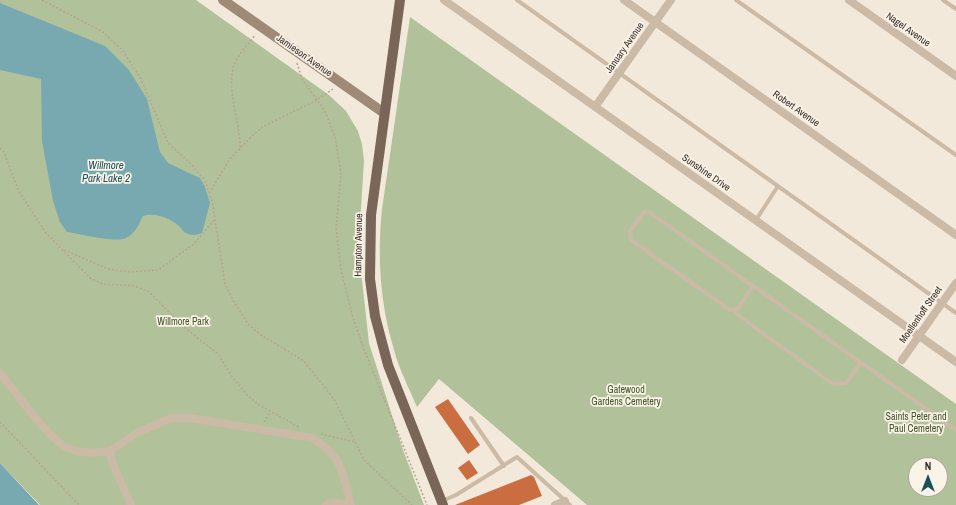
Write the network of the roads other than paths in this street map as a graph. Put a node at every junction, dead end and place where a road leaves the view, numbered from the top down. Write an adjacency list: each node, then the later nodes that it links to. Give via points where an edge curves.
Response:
1 (223, 0): 15 (main road, Jamieson Avenue)
2 (400, 0): 15 (main road, Hampton Avenue)
3 (444, 0): 14 (street, Sunshine Drive)
4 (516, 0): 12 (lane)
5 (624, 0): 11 (street, Robert Avenue)
6 (671, 0): 11 (street, January Avenue)
7 (736, 0): 16 (lane)
8 (849, 0): 13 (street, Nagel Avenue)
9 (943, 0): 10 (lane)
10 (956, 9)
11 (655, 22): 12 (street, January Avenue); 19 (street, Robert Avenue)
12 (620, 72): 14 (street, January Avenue); 17 (lane)
13 (956, 76)
14 (595, 107): 18 (street, Sunshine Drive)
15 (384, 113): 34 (main road, Hampton Avenue, via 370,235 370,279 375,316 388,365)
16 (956, 155)
17 (778, 186): 18 (lane); 22 (lane)
18 (756, 220): 25 (street, Sunshine Drive)
19 (956, 235)
20 (956, 283): 22 (street, Moellenhoff Street)
21 (753, 286): 23 (lane); 23 (lane, via 649,212 644,211 639,217 630,232 631,240 730,310); 28 (lane)
22 (942, 303): 24 (lane); 25 (street, Moellenhoff Street)
23 (734, 310): 28 (lane, via 833,384 846,383)
24 (956, 313)
25 (919, 336): 26 (street, Moellenhoff Street); 27 (street, Sunshine Drive)
26 (902, 360)
27 (956, 362)
28 (861, 363): 31 (lane)
29 (0, 373): 32 (street, via 50,434 66,448 87,454)
30 (471, 418): 33 (lane)
31 (956, 430)
32 (110, 451): 36 (street, via 112,462); 39 (street, via 137,433 170,418 191,418 312,438 323,444 341,466)
33 (504, 466): 34 (lane); 35 (lane, via 518,457)
34 (442, 503)
35 (567, 503): 40 (street)
36 (131, 505)
37 (326, 505): 38 (street, via 333,502)
38 (346, 505)
39 (351, 505)
40 (555, 505)

